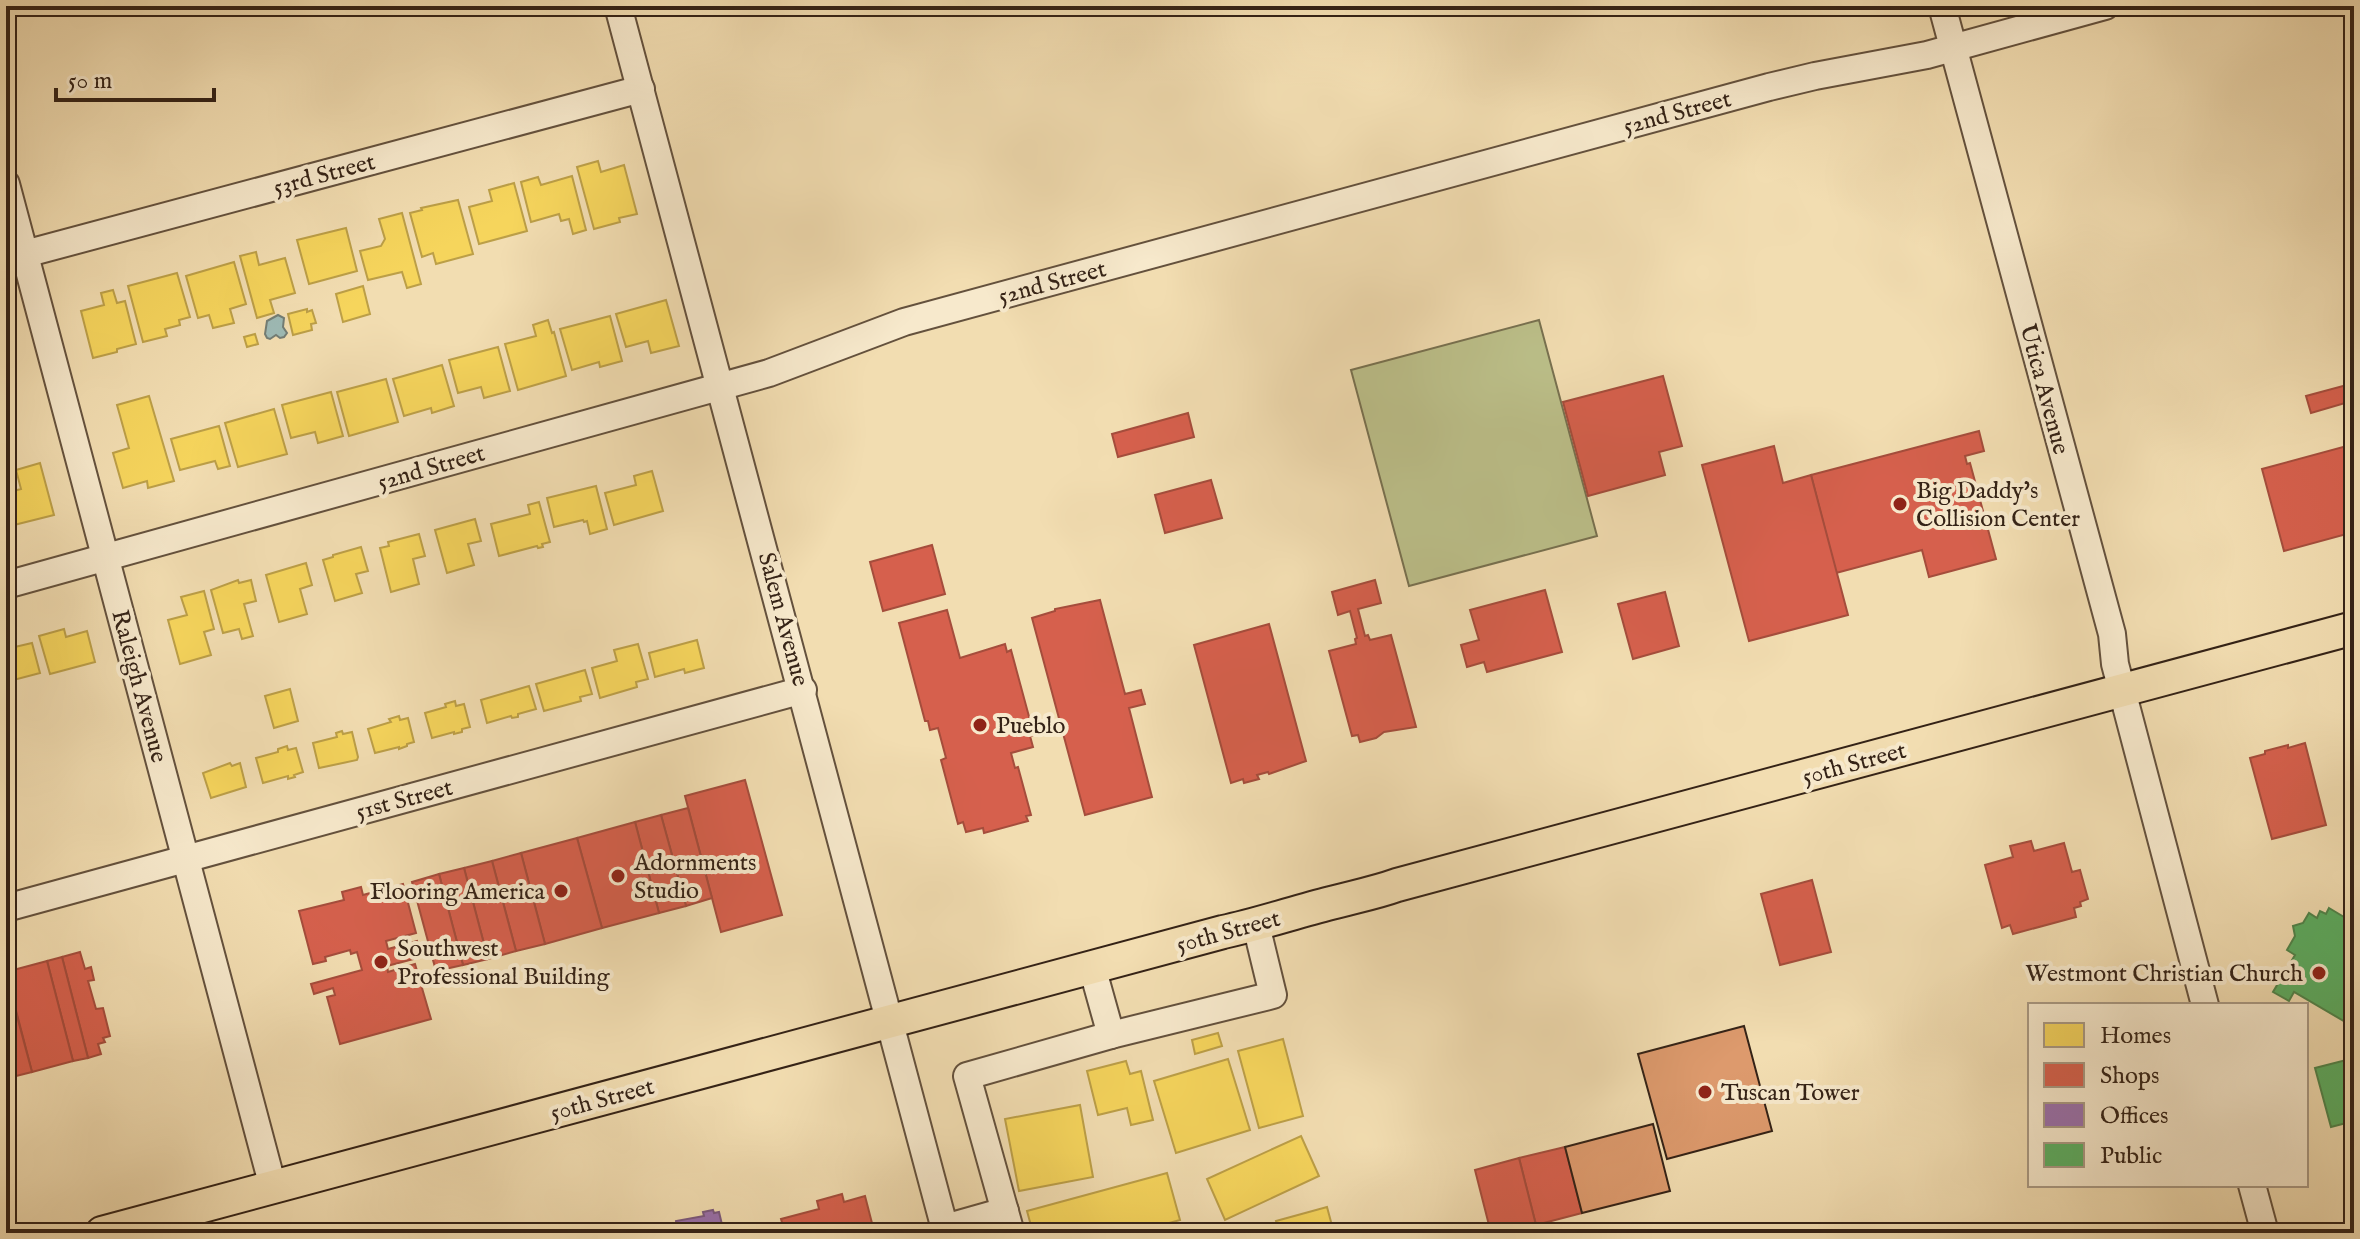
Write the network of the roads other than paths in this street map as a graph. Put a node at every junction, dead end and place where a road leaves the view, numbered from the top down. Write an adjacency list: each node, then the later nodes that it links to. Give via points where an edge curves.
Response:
1 (618, 6): 5 (street, Salem Avenue)
2 (1942, 6): 4 (street, Utica Avenue)
3 (2105, 6): 4 (street, 52nd Street)
4 (1953, 47): 8 (street, 52nd Street, via 1769,87 910,320); 13 (street, Utica Avenue, via 2112,634)
5 (641, 89): 7 (street, 53rd Street); 8 (street, Salem Avenue)
6 (6, 184): 7 (street, Raleigh Avenue)
7 (15, 256): 9 (street, Raleigh Avenue)
8 (721, 386): 9 (street, 52nd Street); 12 (street, Salem Avenue)
9 (106, 558): 10 (street, 52nd Street); 14 (street, Raleigh Avenue)
10 (6, 585)
11 (2354, 628): 13 (main road, 50th Street)
12 (803, 690): 14 (street, 51st Street); 19 (street, Salem Avenue)
13 (2122, 690): 16 (main road, 50th Street); 18 (street, Utica Avenue)
14 (186, 859): 15 (street, 51st Street); 21 (street, Raleigh Avenue)
15 (6, 908)
16 (1256, 925): 17 (main road, 50th Street); 20 (street, via 1273,995)
17 (1092, 967): 19 (main road, 50th Street); 20 (street)
18 (2204, 1003)
19 (890, 1021): 21 (main road, 50th Street); 24 (street, Salem Avenue)
20 (1111, 1035): 23 (street, via 967,1076)
21 (273, 1187): 25 (main road, 50th Street)
22 (2253, 1187): 26 (street)
23 (1008, 1222): 24 (street)
24 (946, 1231)
25 (102, 1233)
26 (2265, 1233)

